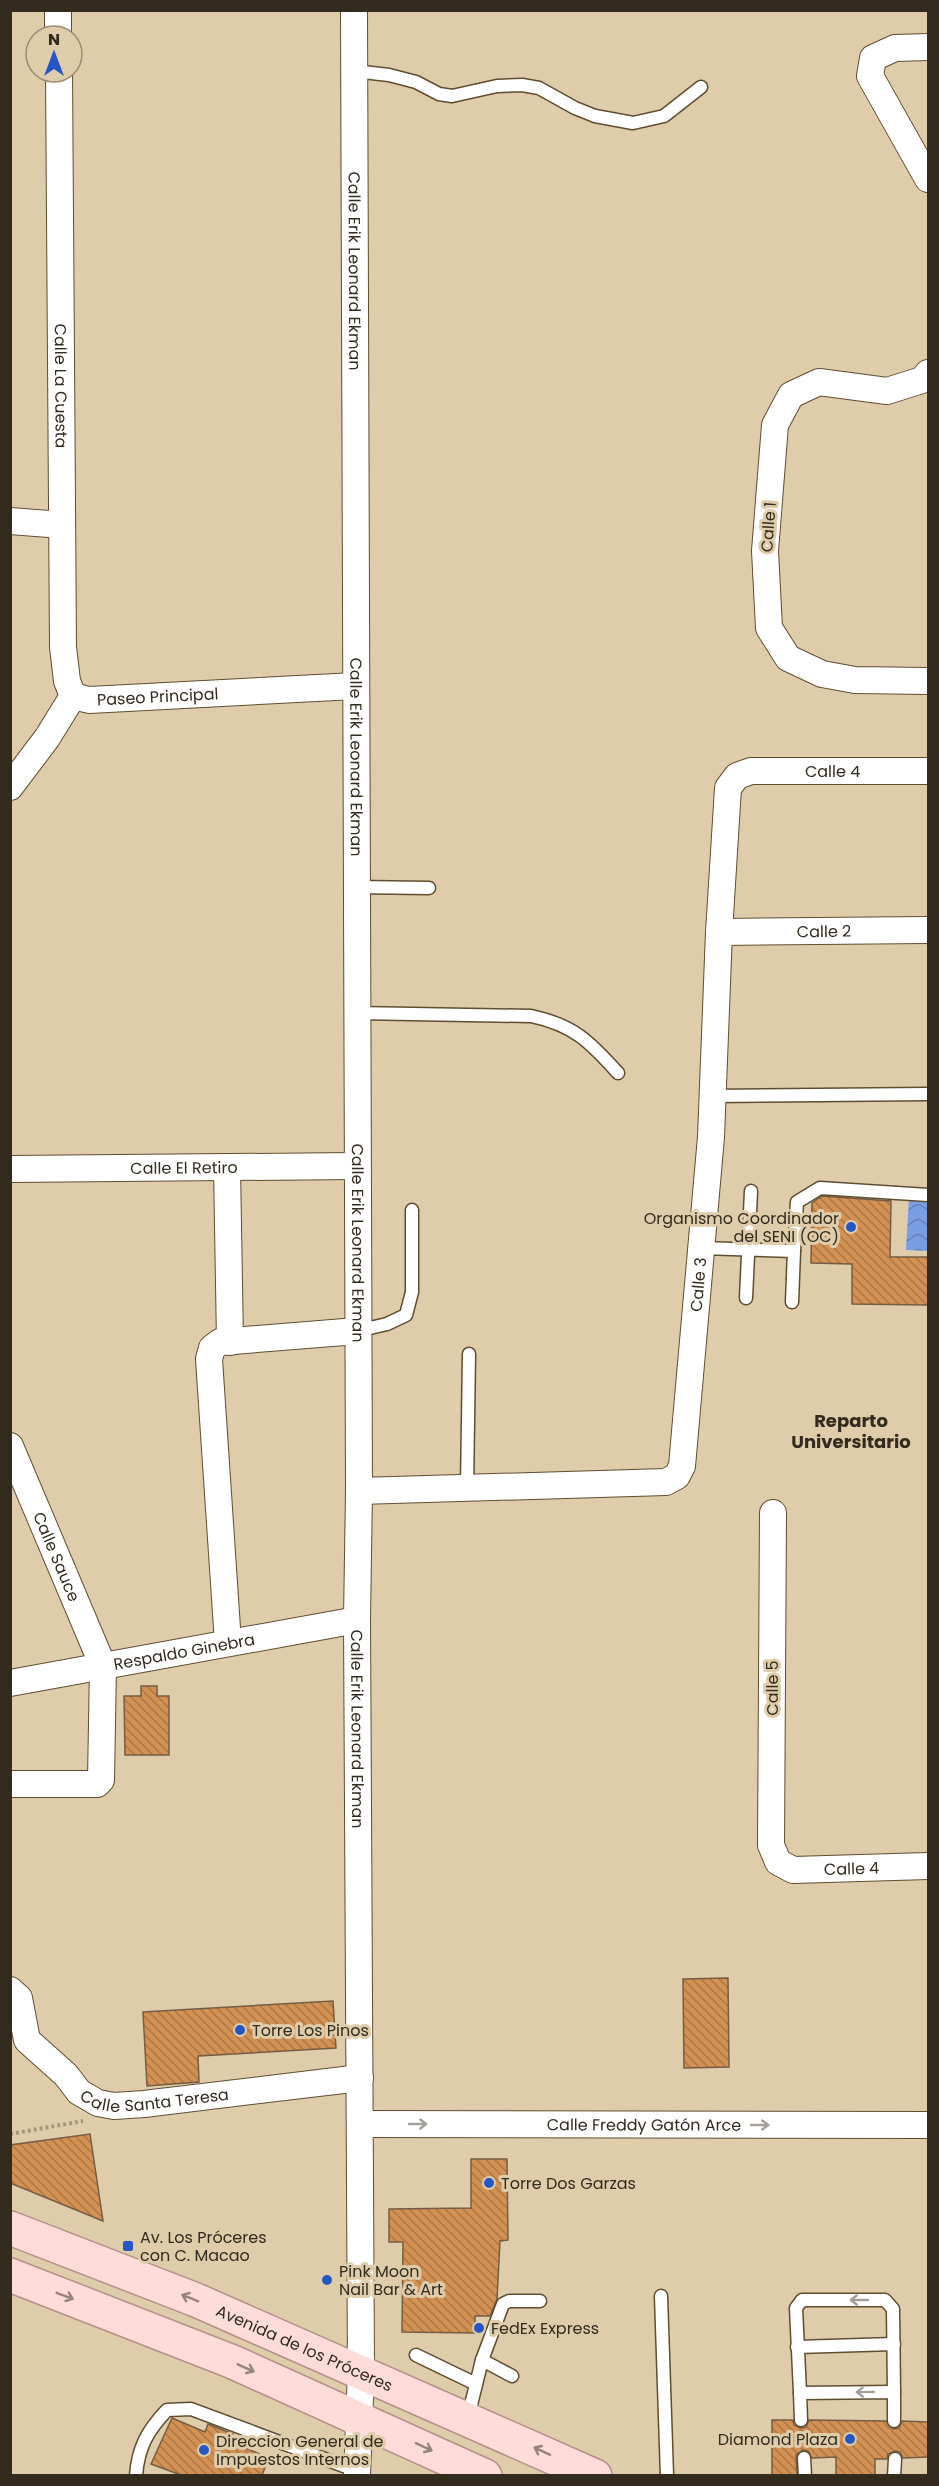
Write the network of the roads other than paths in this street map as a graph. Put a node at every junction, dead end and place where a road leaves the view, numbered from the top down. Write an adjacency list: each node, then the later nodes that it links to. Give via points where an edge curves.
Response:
1 (354, 10): 3 (street, Calle Erik Leonard Ekman)
2 (928, 47): 6 (street, via 895,48 873,58 870,76)
3 (354, 72): 5 (lane, via 389,75 452,96 496,86 539,88 595,116 633,123 657,120); 11 (street, Calle Erik Leonard Ekman)
4 (59, 84): 9 (street, Calle La Cuesta)
5 (701, 87)
6 (928, 179)
7 (928, 373): 10 (street, Calle 1, via 922,380 887,391 819,382 791,395 775,424 765,550 770,628 788,658 822,674 855,680)
8 (10, 521): 9 (street)
9 (62, 525): 12 (street, Calle La Cuesta, via 63,647)
10 (928, 681)
11 (355, 686): 12 (street, Paseo Principal, via 89,700); 16 (street, Calle Erik Leonard Ekman)
12 (73, 696): 15 (street)
13 (928, 771): 14 (street, Calle 4, via 751,771)
14 (737, 776): 19 (street, Calle 3, via 728,788)
15 (10, 787)
16 (355, 887): 17 (lane); 20 (street, Calle Erik Leonard Ekman)
17 (429, 888)
18 (928, 930): 19 (street, Calle 2)
19 (718, 932): 23 (street, Calle 3)
20 (356, 1013): 21 (lane, via 531,1016 557,1022 587,1039); 24 (street, Calle Erik Leonard Ekman)
21 (618, 1073)
22 (928, 1094): 23 (lane)
23 (712, 1096): 30 (street, Calle 3)
24 (356, 1166): 25 (street, Calle El Retiro); 35 (street, Calle Erik Leonard Ekman)
25 (227, 1167): 26 (street, Calle El Retiro); 36 (street)
26 (10, 1169)
27 (751, 1191): 31 (lane)
28 (928, 1195): 32 (lane, via 814,1190 797,1202)
29 (412, 1210): 35 (lane, via 412,1293 406,1315)
30 (701, 1248): 31 (lane); 39 (street, Calle 3, via 682,1466 677,1476 666,1482)
31 (749, 1250): 32 (lane); 33 (lane)
32 (794, 1251): 34 (lane)
33 (746, 1298)
34 (792, 1302)
35 (357, 1331): 36 (street); 40 (street, Calle Erik Leonard Ekman)
36 (221, 1345): 43 (street, via 209,1359)
37 (469, 1354): 39 (lane)
38 (10, 1446): 44 (street, Calle Sauce)
39 (467, 1488): 40 (street, Calle 3)
40 (358, 1491): 42 (street, Calle Erik Leonard Ekman)
41 (773, 1513): 47 (street, Calle 5, via 771,1845)
42 (357, 1620): 43 (street, Respaldo Ginebra); 50 (street, Calle Erik Leonard Ekman)
43 (228, 1643): 44 (street, Respaldo Ginebra)
44 (103, 1666): 45 (street, Respaldo Ginebra); 46 (street, via 101,1780 97,1784)
45 (10, 1683)
46 (10, 1784)
47 (778, 1862): 48 (street, Calle 4, via 793,1870)
48 (928, 1866)
49 (10, 1990): 50 (street, Calle Santa Teresa, via 19,1998 27,2040 79,2092 98,2103 144,2104)
50 (360, 2078): 51 (street, Calle Erik Leonard Ekman)
51 (360, 2124): 52 (street, Calle Freddy Gatón Arce, one-way to 52); 61 (street, Calle Erik Leonard Ekman)
52 (928, 2125)
53 (10, 2228): 61 (main road, Avenida de los Próceres, one-way to 53, via 196,2300)
54 (10, 2275): 67 (main road, one-way to 67, via 233,2362)
55 (661, 2296): 76 (lane)
56 (540, 2301): 60 (lane, via 505,2302)
57 (894, 2344): 58 (lane); 58 (lane, one-way to 58, via 893,2309 885,2300 802,2300 796,2308); 64 (lane)
58 (797, 2347): 65 (lane)
59 (416, 2355): 63 (lane)
60 (482, 2360): 62 (lane); 63 (lane)
61 (361, 2371): 66 (main road, Avenida de los Próceres); 67 (street, Calle Erik Leonard Ekman)
62 (512, 2376)
63 (476, 2384): 66 (lane)
64 (894, 2392): 65 (lane, one-way to 65); 69 (lane)
65 (800, 2393): 68 (lane)
66 (468, 2417): 75 (main road, Avenida de los Próceres, one-way to 66)
67 (361, 2418): 72 (street, Calle Erik Leonard Ekman); 74 (main road, one-way to 74)
68 (801, 2420)
69 (894, 2421)
70 (804, 2458): 77 (lane)
71 (895, 2459): 78 (lane)
72 (357, 2473): 73 (lane, via 192,2409 167,2410 149,2429 138,2455)
73 (136, 2475)
74 (485, 2475)
75 (595, 2475)
76 (667, 2475)
77 (805, 2475)
78 (894, 2475)

